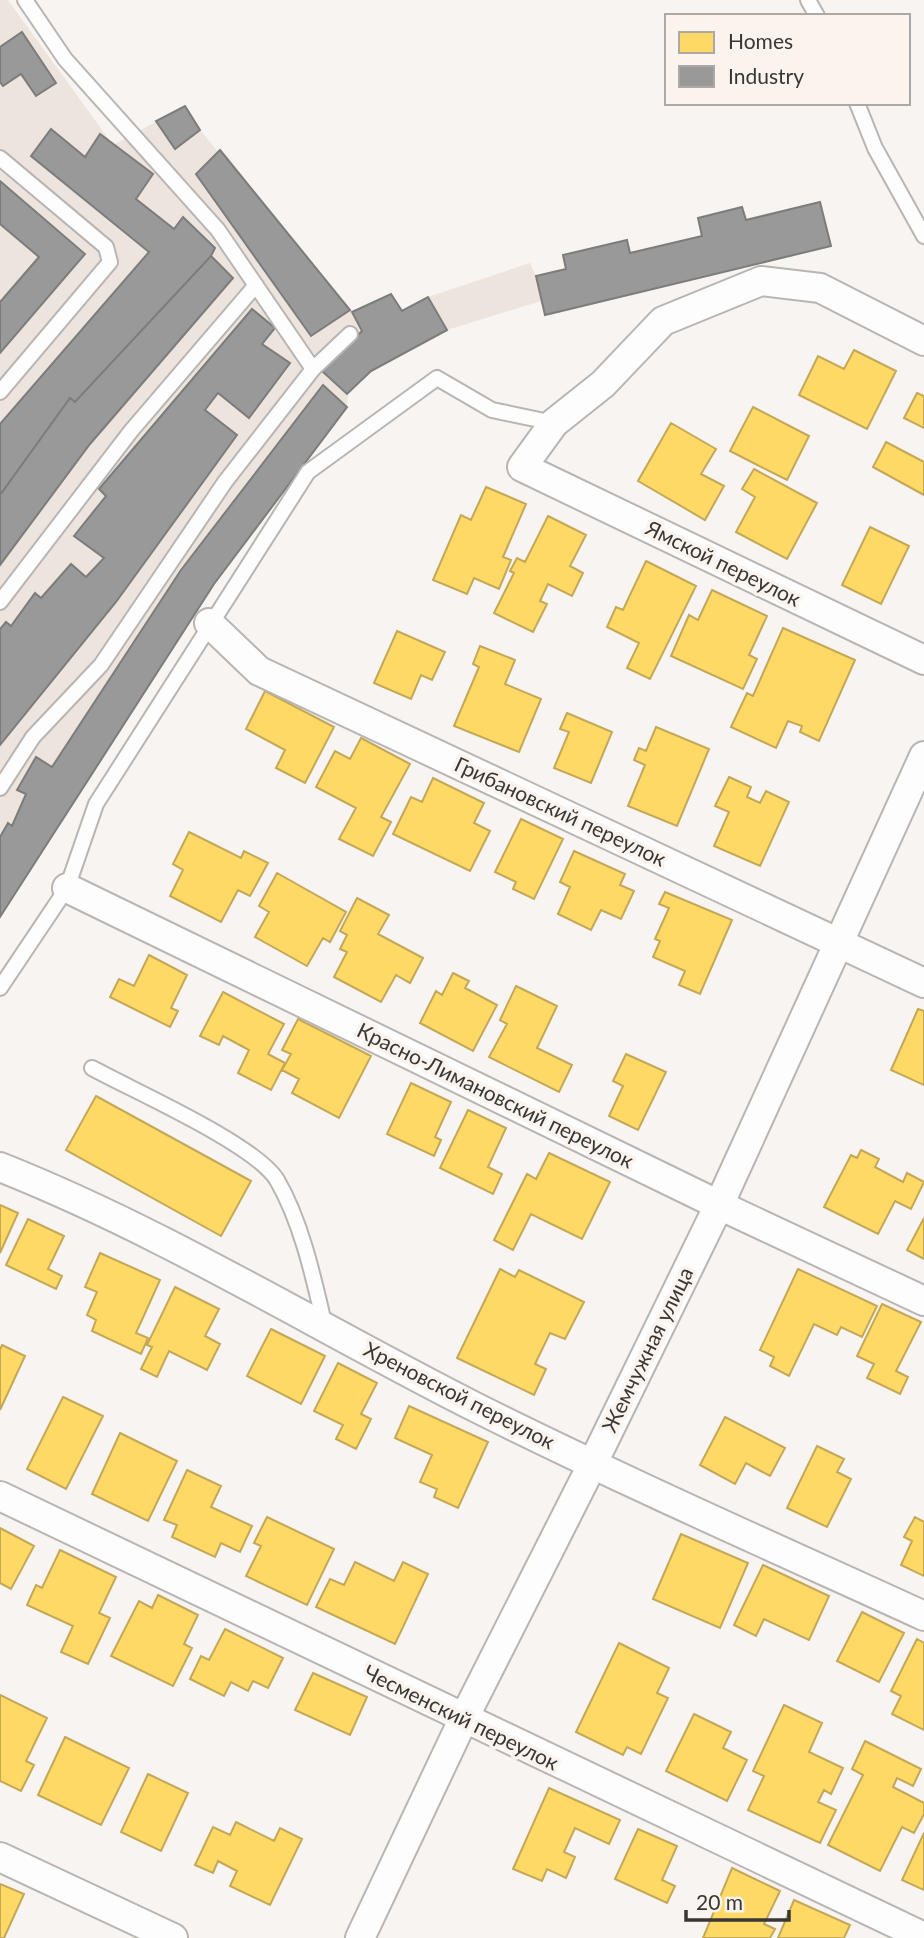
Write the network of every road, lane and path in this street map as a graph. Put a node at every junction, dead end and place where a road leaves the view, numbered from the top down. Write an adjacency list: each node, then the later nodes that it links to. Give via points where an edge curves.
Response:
1 (25, 0): 5 (lane, via 65,59 218,230)
2 (858, 105): 4 (lane)
3 (0, 158): 9 (lane, via 106,247 110,262)
4 (924, 236)
5 (256, 285): 8 (lane); 11 (lane, via 131,430)
6 (350, 334): 8 (lane)
7 (924, 341): 10 (street, via 820,288 761,281 663,321 603,384)
8 (313, 369): 15 (lane, via 225,482 101,665 33,737)
9 (0, 392)
10 (554, 423): 12 (lane, via 492,410 437,378 308,472); 13 (street, Ямской переулок, via 522,467)
11 (0, 602)
12 (209, 623): 16 (lane, via 96,804); 17 (street, Грибановский переулок, via 259,671)
13 (924, 660)
14 (924, 756): 17 (street, Жемчужная улица)
15 (0, 788)
16 (67, 888): 19 (lane); 22 (street, Красно-Лимановский переулок)
17 (841, 944): 18 (street, Грибановский переулок); 22 (street, Жемчужная улица)
18 (924, 983)
19 (0, 988)
20 (92, 1068): 24 (lane, via 252,1153 277,1180 308,1255)
21 (0, 1167): 24 (street, Хреновской переулок, via 83,1199)
22 (719, 1205): 23 (street, Красно-Лимановский переулок); 25 (street, Жемчужная улица)
23 (924, 1301)
24 (326, 1328): 25 (street, Хреновской переулок)
25 (593, 1463): 27 (street, Хреновской переулок); 28 (street, Жемчужная улица)
26 (0, 1496): 28 (street, Чесменский переулок)
27 (924, 1616)
28 (463, 1720): 31 (street, Чесменский переулок); 32 (street, Жемчужная улица)
29 (0, 1857): 30 (street)
30 (158, 1935)
31 (924, 1937)
32 (360, 1938)

